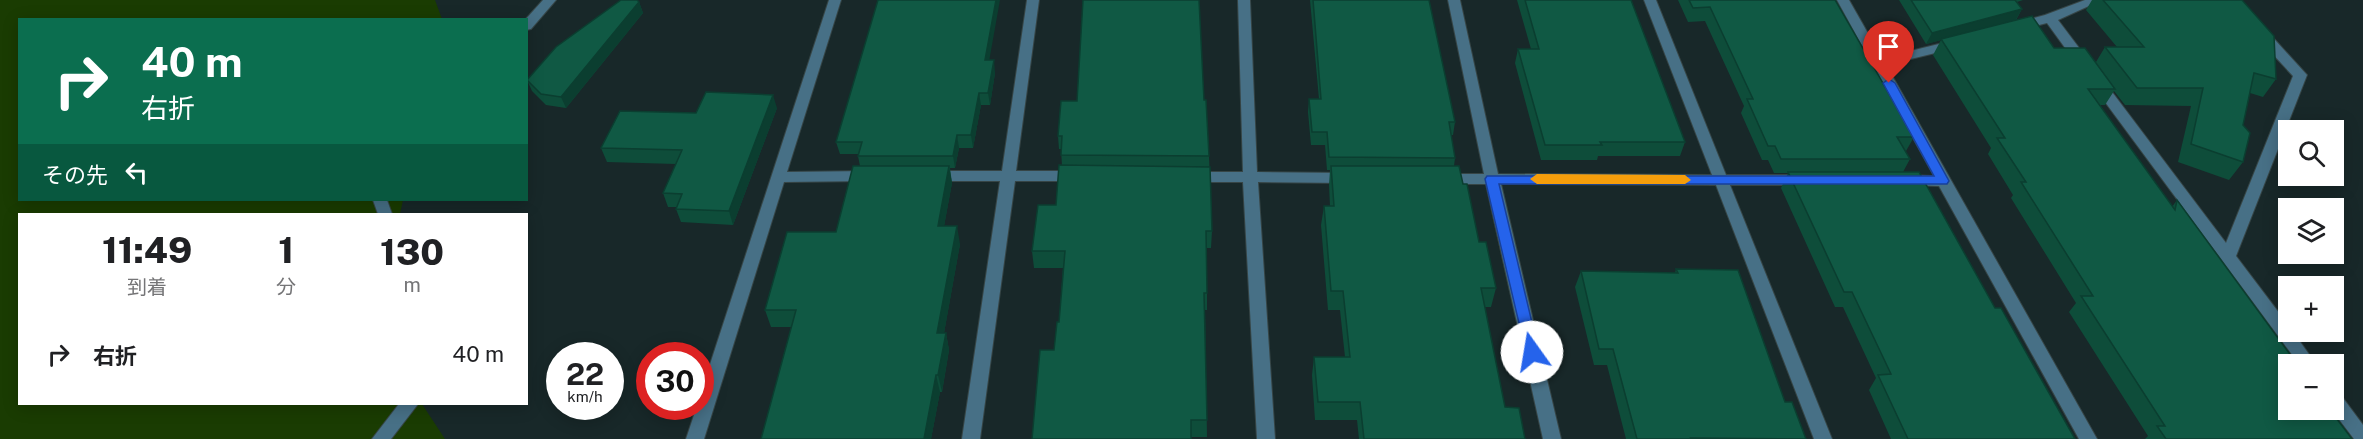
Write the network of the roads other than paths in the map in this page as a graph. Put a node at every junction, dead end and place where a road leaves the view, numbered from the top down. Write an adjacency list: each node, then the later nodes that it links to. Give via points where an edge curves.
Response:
1 (550, 0): 10 (street)
2 (1033, 0): 15 (street)
3 (1244, 0): 21 (street)
4 (1454, 0): 24 (street)
5 (1650, 0): 25 (street)
6 (1843, 0): 14 (street)
7 (2096, 0): 9 (street)
8 (829, 2): 19 (street)
9 (2050, 18): 12 (street); 29 (street)
10 (528, 24)
11 (2254, 25): 29 (street, via 2300,75)
12 (1998, 33)
13 (1966, 41): 14 (street)
14 (1878, 63): 28 (street)
15 (1008, 175): 17 (street); 18 (street); 36 (street)
16 (882, 176): 19 (street)
17 (916, 176)
18 (1089, 176)
19 (780, 177): 35 (street)
20 (1169, 177): 21 (street)
21 (1250, 177): 22 (street); 37 (street)
22 (1365, 178)
23 (1423, 178): 24 (street)
24 (1492, 179): 25 (street); 38 (street)
25 (1720, 180): 26 (street); 39 (street)
26 (1826, 180)
27 (1884, 180): 28 (street)
28 (1943, 181): 40 (street)
29 (2228, 256): 30 (street)
30 (2301, 354)
31 (408, 405): 34 (street)
32 (2344, 412): 33 (street)
33 (2363, 438)
34 (381, 439)
35 (696, 439)
36 (971, 439)
37 (1266, 439)
38 (1552, 439)
39 (1823, 439)
40 (2088, 439)

